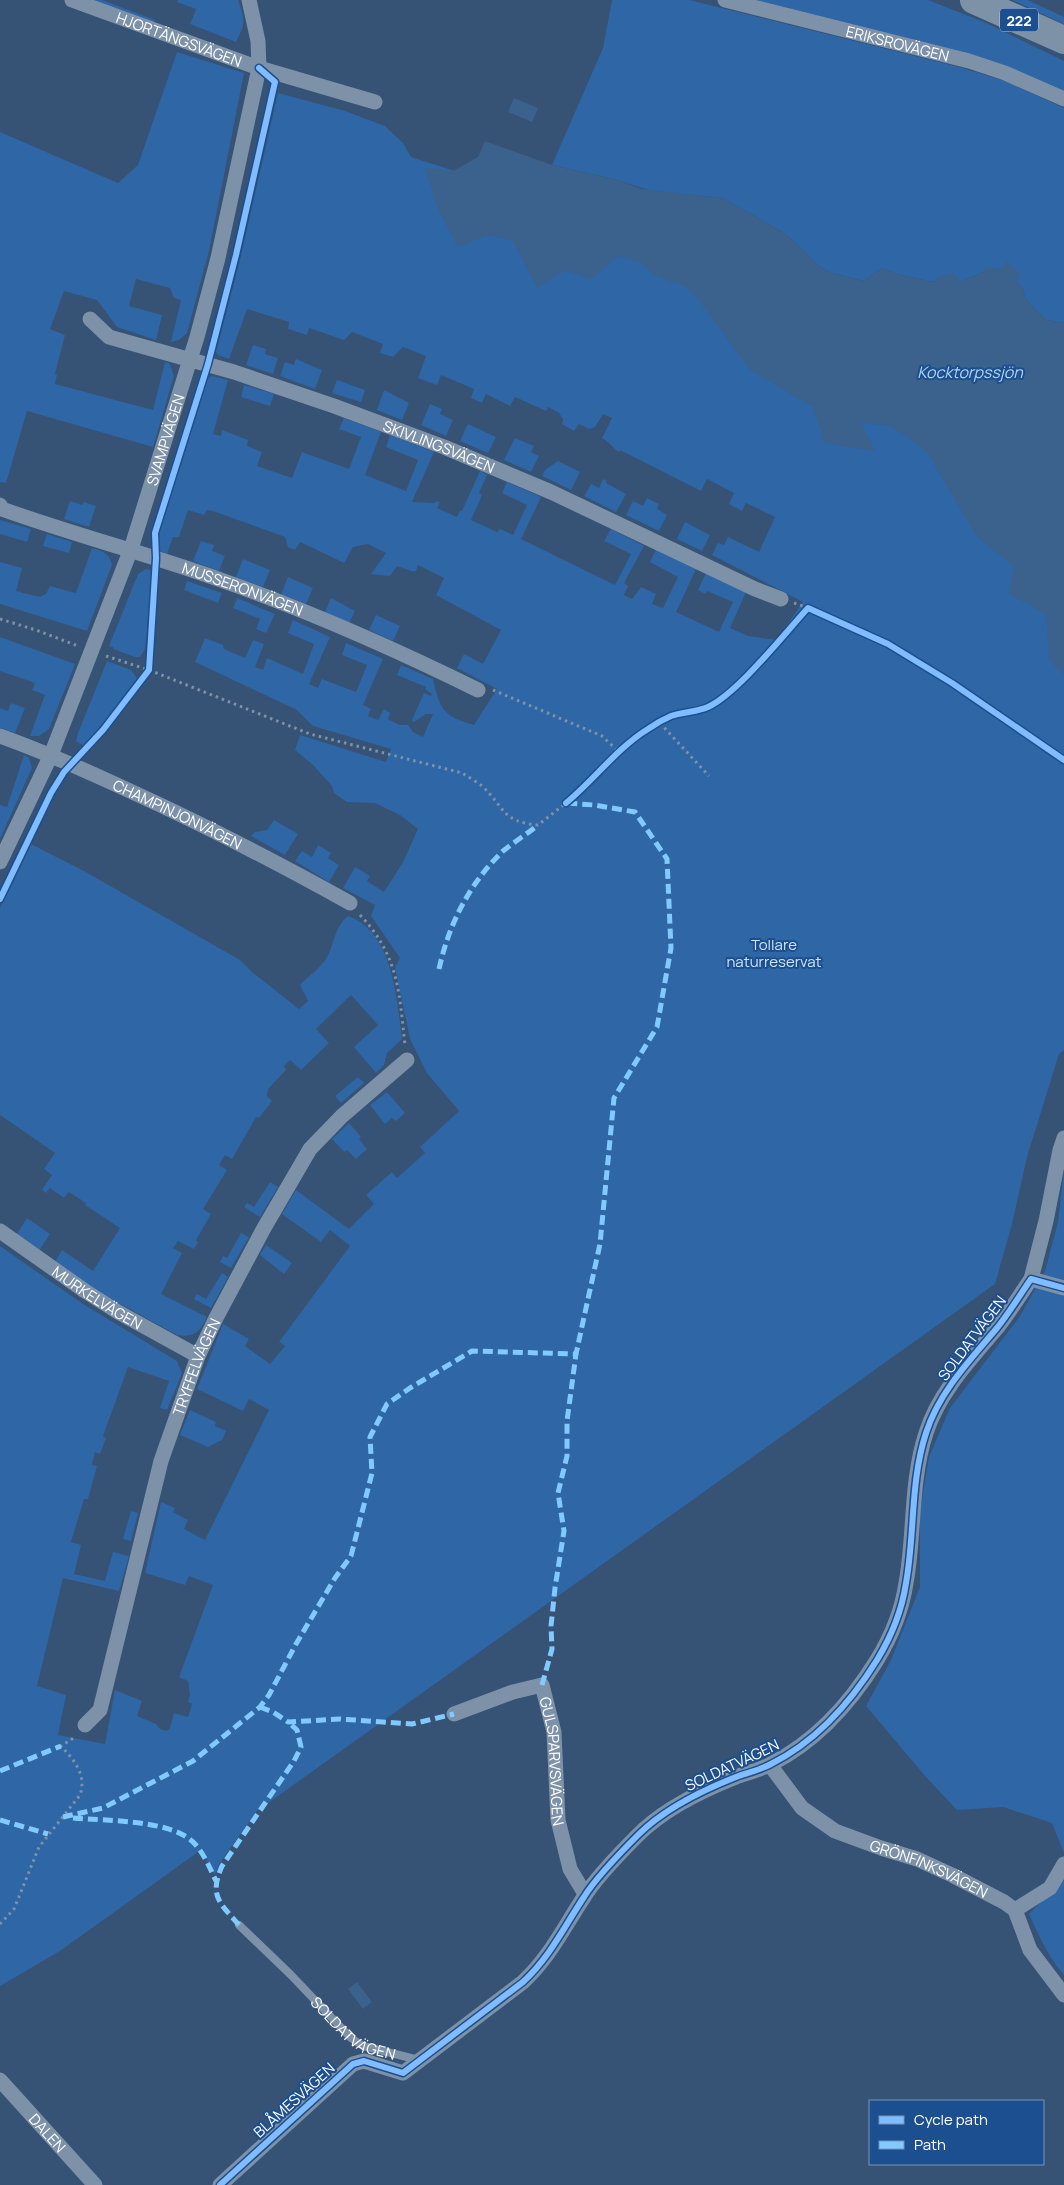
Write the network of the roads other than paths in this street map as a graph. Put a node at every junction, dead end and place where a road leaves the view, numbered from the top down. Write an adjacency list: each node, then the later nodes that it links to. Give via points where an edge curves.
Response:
1 (72, 0): 6 (street, HJORTÄNGSVÄGEN)
2 (725, 0): 7 (street, ERIKSROVÄGEN, via 969,61)
3 (974, 0): 5 (highway, 222)
4 (251, 1): 6 (street, SVAMPVÄGEN)
5 (1064, 40)
6 (259, 68): 8 (street, HJORTÄNGSVÄGEN); 10 (street, SVAMPVÄGEN, via 218,258)
7 (1064, 99)
8 (375, 102)
9 (90, 319): 10 (street, SKIVLINGSVÄGEN, via 109,336)
10 (191, 359): 12 (street, SVAMPVÄGEN); 13 (street, SKIVLINGSVÄGEN, via 334,406 444,447 551,492 755,589)
11 (0, 506): 12 (street, MUSSERONVÄGEN, via 43,524)
12 (131, 549): 14 (street, MUSSERONVÄGEN, via 315,616); 16 (street, SVAMPVÄGEN)
13 (781, 598)
14 (478, 690)
15 (0, 736): 16 (street, CHAMPINJONVÄGEN)
16 (51, 755): 17 (street, SVAMPVÄGEN); 18 (street, CHAMPINJONVÄGEN, via 224,834)
17 (0, 862)
18 (350, 903)
19 (407, 1060): 24 (street, TRYFFELVÄGEN, via 342,1116 310,1149 264,1228)
20 (1064, 1138): 22 (street, SOLDATVÄGEN)
21 (0, 1231): 24 (street, MURKELVÄGEN, via 93,1297)
22 (1031, 1279): 23 (street); 27 (street, SOLDATVÄGEN, via 998,1326 964,1365 941,1400 926,1433 912,1506 906,1584 891,1634 855,1693 829,1722 801,1746)
23 (1064, 1288)
24 (198, 1356): 26 (street, TRYFFELVÄGEN, via 160,1461 100,1710)
25 (454, 1714): 29 (street, GULSPARVSVÄGEN, via 542,1685 554,1732 558,1820 570,1869)
26 (85, 1725)
27 (770, 1765): 29 (street, SOLDATVÄGEN, via 686,1800 639,1833); 30 (street, GRÖNFINKSVÄGEN, via 802,1808 835,1831 952,1874)
28 (1064, 1864): 30 (street, via 1050,1888)
29 (585, 1894): 33 (street, SOLDATVÄGEN, via 538,1968)
30 (1015, 1910): 32 (street, via 1030,1950)
31 (239, 1925): 33 (lane, SOLDATVÄGEN, via 351,2038 363,2046)
32 (1064, 1995)
33 (421, 2060): 36 (street, BLÅMESVÄGEN, via 403,2073 364,2062 353,2064)
34 (0, 2080): 35 (street, DALEN)
35 (95, 2185)
36 (220, 2185)

